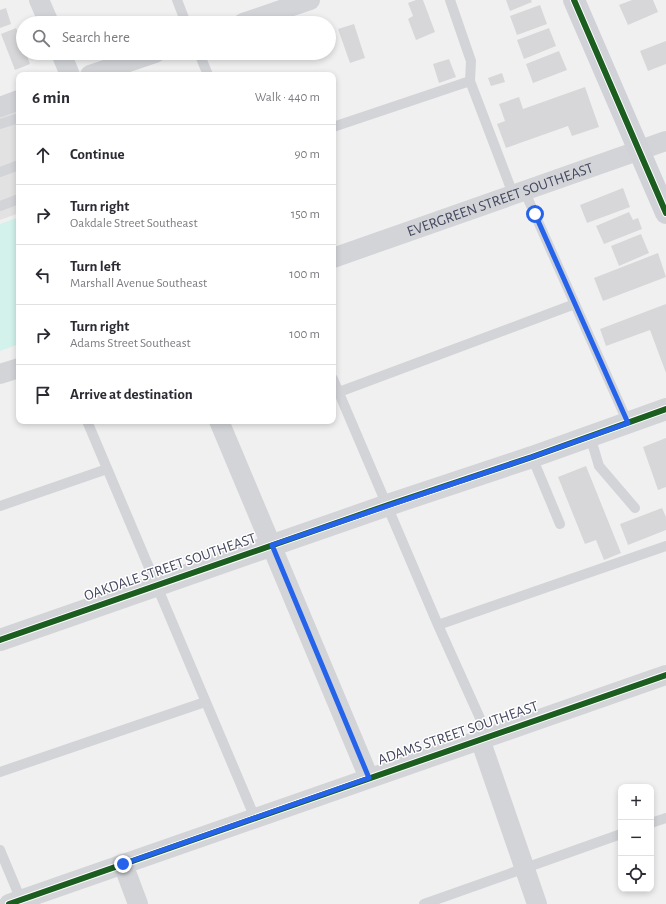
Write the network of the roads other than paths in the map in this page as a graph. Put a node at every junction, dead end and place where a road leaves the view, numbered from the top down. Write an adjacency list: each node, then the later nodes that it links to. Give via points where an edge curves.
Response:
1 (39, 0): 6 (street)
2 (176, 0): 7 (lane)
3 (450, 0): 15 (lane, via 471,61)
4 (574, 0): 22 (main road)
5 (303, 1): 8 (street)
6 (46, 16)
7 (183, 16)
8 (262, 16)
9 (64, 60): 12 (street)
10 (134, 60): 13 (street)
11 (202, 60): 14 (lane)
12 (69, 72)
13 (99, 72)
14 (207, 72)
15 (470, 81): 20 (lane); 25 (lane)
16 (16, 101): 17 (street)
17 (0, 107)
18 (16, 119): 19 (lane)
19 (0, 124)
20 (336, 126)
21 (666, 140): 22 (street, EVERGREEN STREET SOUTHEAST)
22 (639, 150): 25 (street, EVERGREEN STREET SOUTHEAST); 28 (main road)
23 (16, 166): 24 (lane)
24 (0, 172)
25 (519, 192): 29 (street, EVERGREEN STREET SOUTHEAST); 30 (lane)
26 (16, 200): 27 (lane)
27 (0, 206)
28 (666, 213)
29 (336, 257)
30 (575, 304): 34 (lane); 36 (lane)
31 (16, 369): 32 (street)
32 (0, 374)
33 (336, 386): 34 (lane)
34 (339, 392): 42 (lane)
35 (666, 409): 36 (street, OAKDALE STREET SOUTHEAST)
36 (628, 423): 39 (street, OAKDALE STREET SOUTHEAST)
37 (88, 424): 41 (lane)
38 (220, 424): 46 (street)
39 (590, 436): 40 (street, OAKDALE STREET SOUTHEAST); 44 (lane, via 599,466)
40 (532, 457): 42 (street, OAKDALE STREET SOUTHEAST); 45 (lane)
41 (107, 470): 43 (lane); 48 (lane)
42 (388, 505): 46 (street, OAKDALE STREET SOUTHEAST); 49 (lane)
43 (0, 506)
44 (635, 508)
45 (560, 524)
46 (272, 545): 48 (street, OAKDALE STREET SOUTHEAST); 55 (street)
47 (666, 546): 49 (lane)
48 (156, 586): 50 (street, OAKDALE STREET SOUTHEAST); 52 (lane)
49 (438, 625): 53 (lane)
50 (0, 640)
51 (666, 675): 53 (street, ADAMS STREET SOUTHEAST)
52 (205, 702): 54 (lane); 56 (lane)
53 (484, 738): 55 (street, ADAMS STREET SOUTHEAST); 62 (street)
54 (0, 772)
55 (369, 778): 56 (street, ADAMS STREET SOUTHEAST)
56 (254, 818): 61 (street, ADAMS STREET SOUTHEAST)
57 (666, 818): 58 (lane)
58 (654, 823)
59 (618, 835): 62 (lane)
60 (0, 850): 63 (lane)
61 (123, 864): 63 (street, ADAMS STREET SOUTHEAST); 64 (street)
62 (525, 869): 65 (lane); 66 (street)
63 (15, 902)
64 (138, 904)
65 (424, 904)
66 (538, 904)

